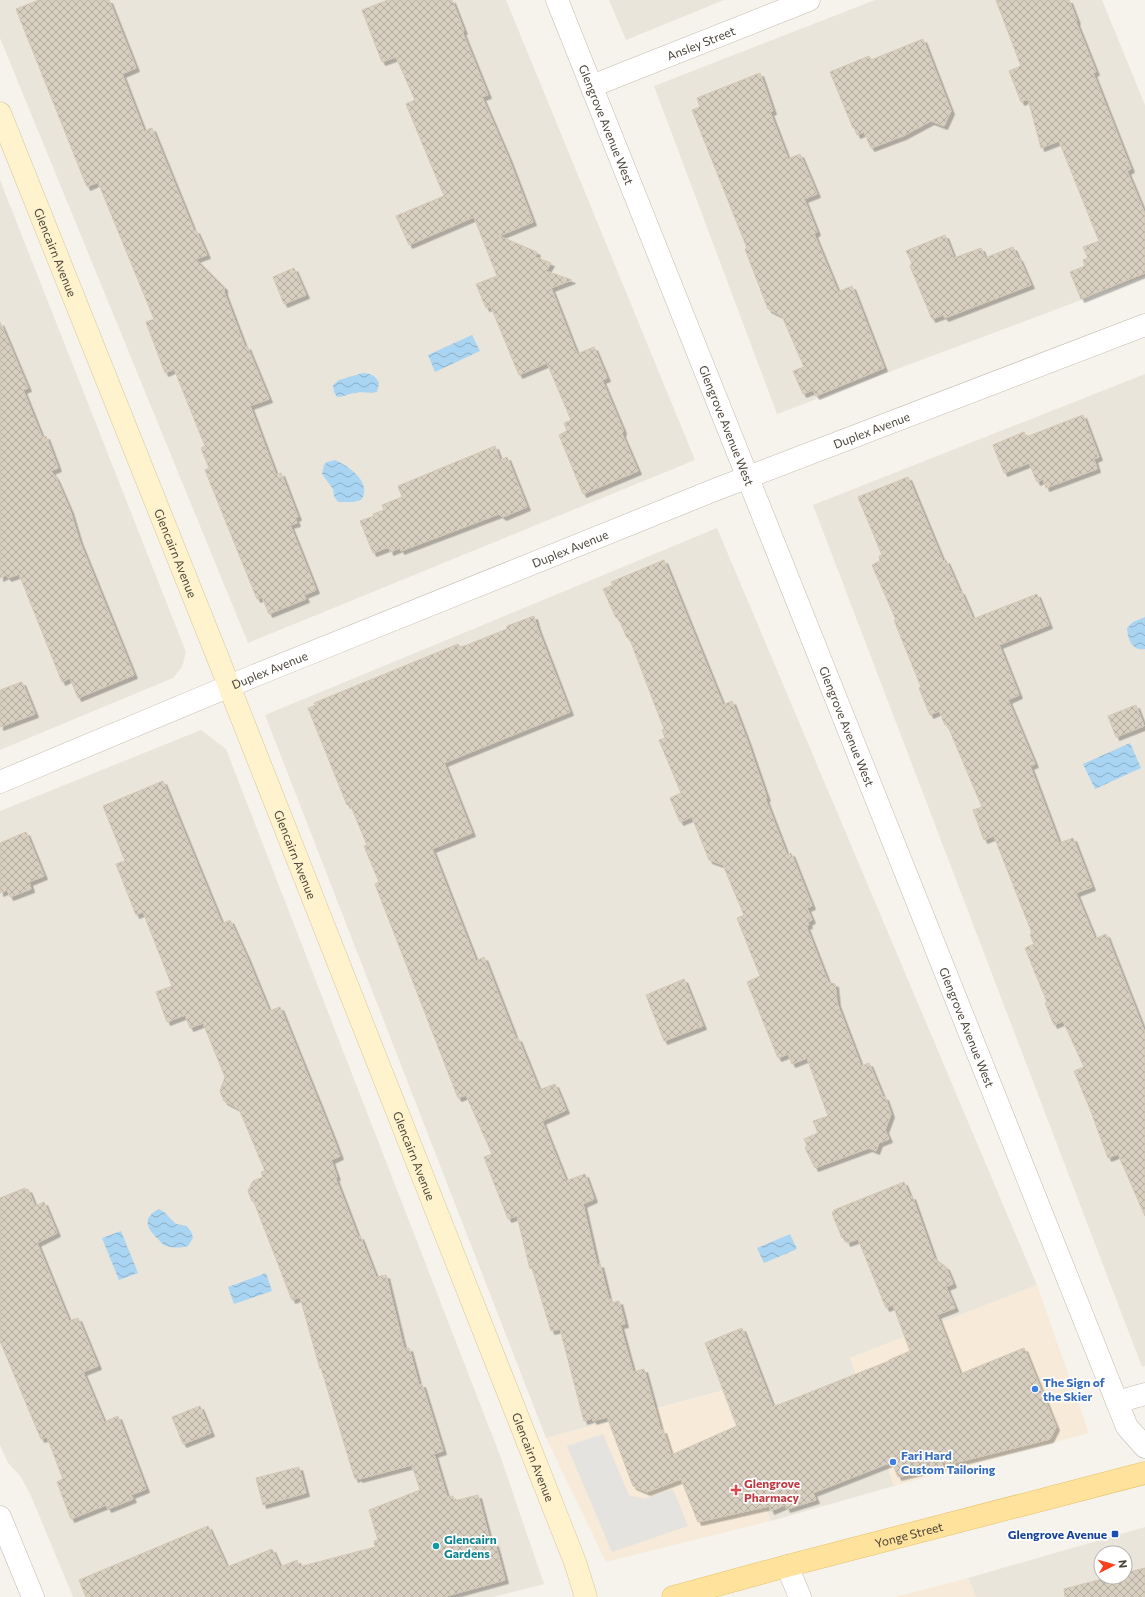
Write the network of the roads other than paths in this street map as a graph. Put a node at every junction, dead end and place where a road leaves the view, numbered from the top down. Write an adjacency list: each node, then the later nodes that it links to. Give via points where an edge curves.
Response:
1 (557, 0): 3 (street, Glengrove Avenue West)
2 (809, 0): 3 (street, Ansley Street)
3 (592, 86): 6 (street, Glengrove Avenue West)
4 (0, 113): 7 (street, Glencairn Avenue)
5 (1145, 325): 6 (street, Duplex Avenue)
6 (748, 477): 7 (street, Duplex Avenue); 10 (street, Glengrove Avenue West)
7 (229, 687): 8 (street, Duplex Avenue); 16 (street, Glencairn Avenue, via 572,1554)
8 (0, 782)
9 (1145, 1394): 10 (street)
10 (1118, 1402): 11 (street, Glengrove Avenue West, via 1127,1427)
11 (1145, 1447)
12 (1145, 1473): 14 (main road, Yonge Street)
13 (0, 1517): 15 (street)
14 (786, 1566): 17 (main road, Yonge Street); 18 (street)
15 (33, 1597)
16 (586, 1597)
17 (673, 1597)
18 (800, 1597)

